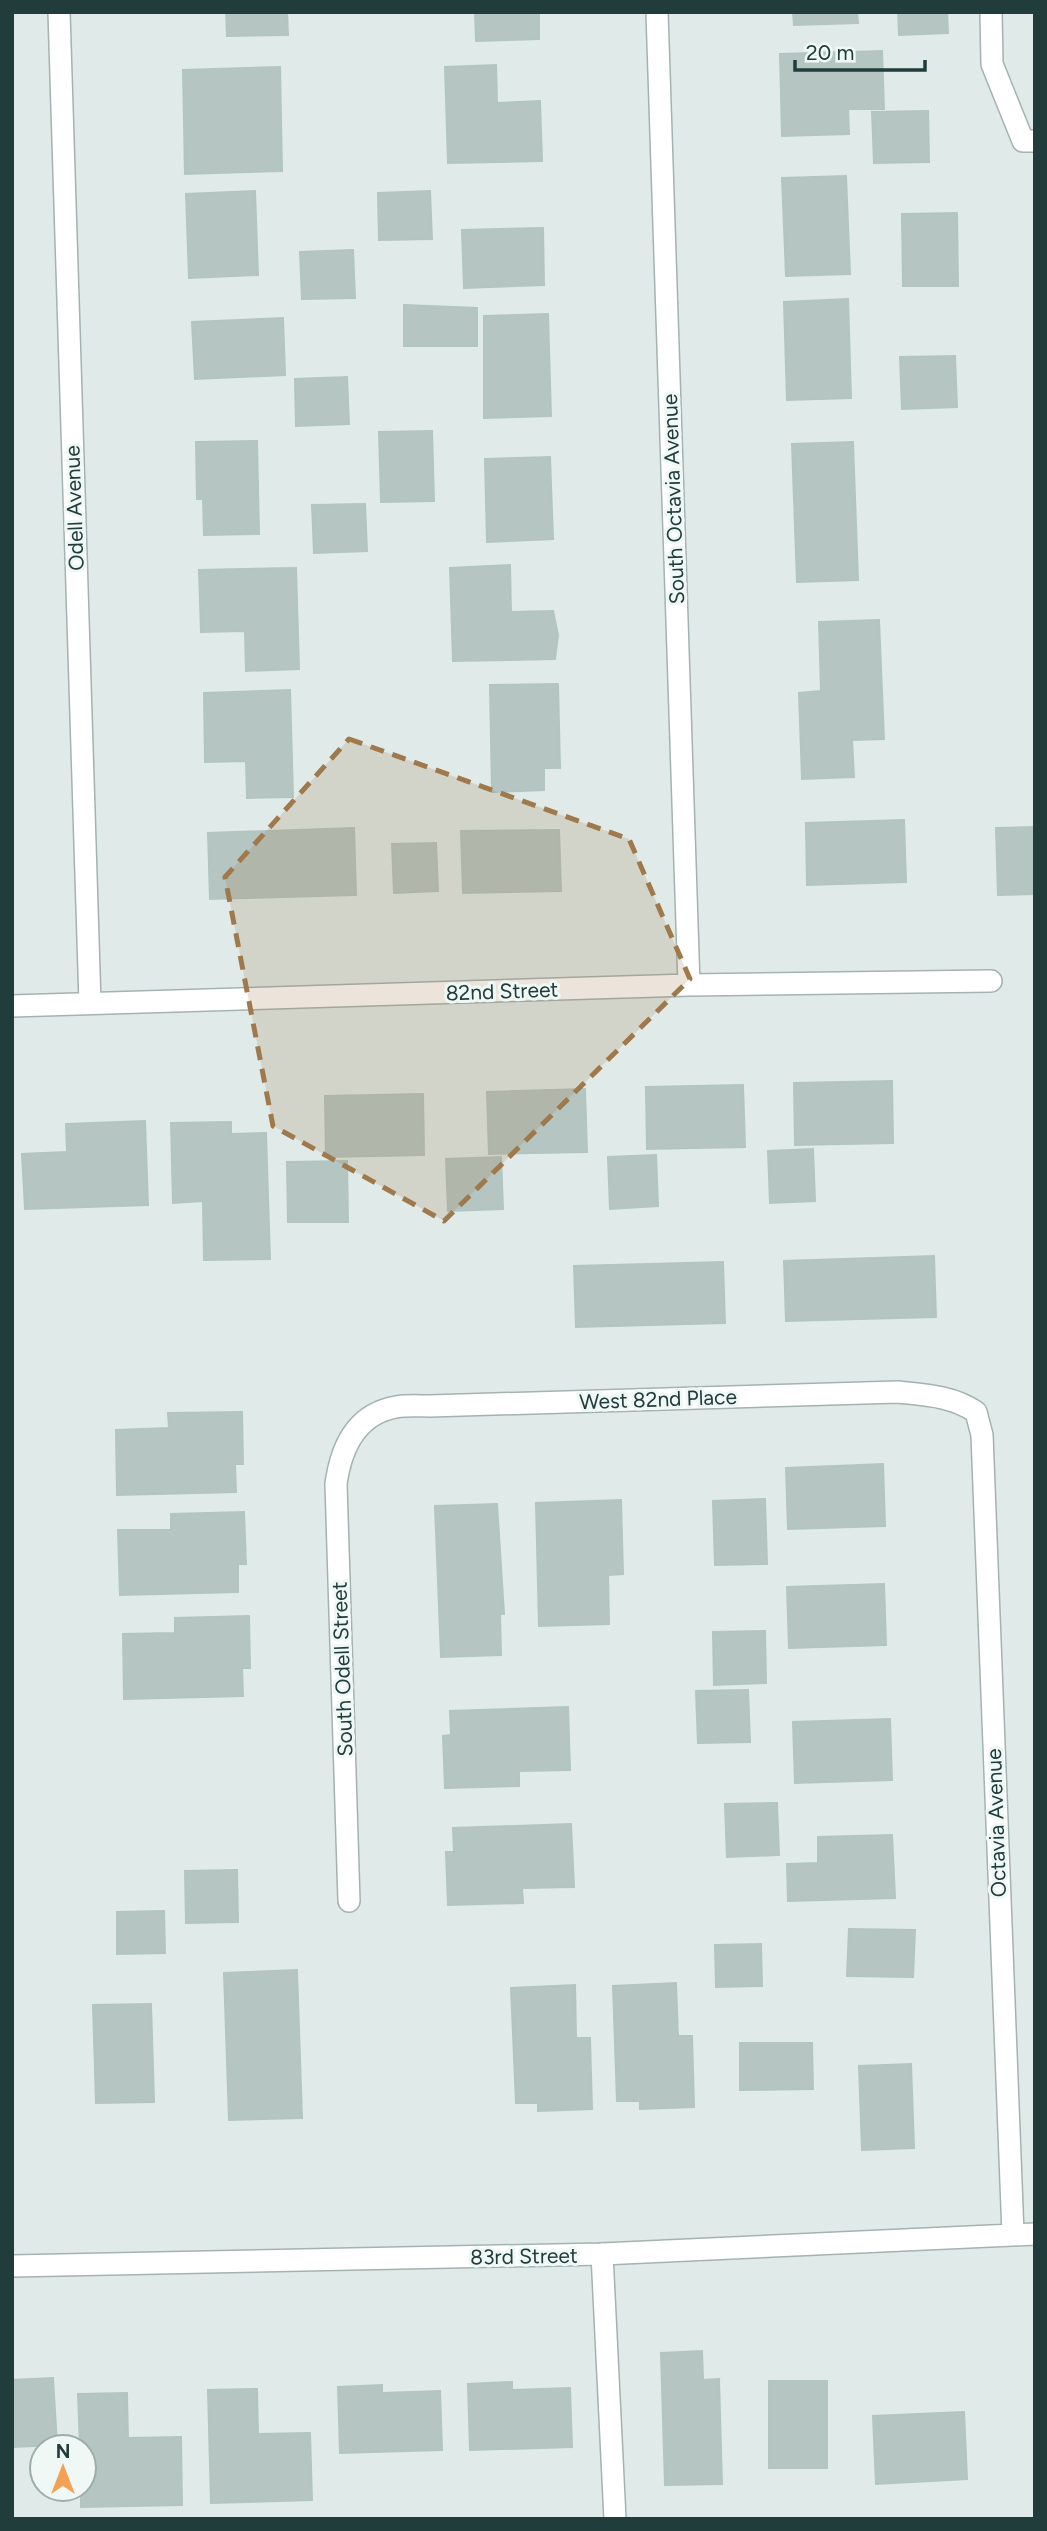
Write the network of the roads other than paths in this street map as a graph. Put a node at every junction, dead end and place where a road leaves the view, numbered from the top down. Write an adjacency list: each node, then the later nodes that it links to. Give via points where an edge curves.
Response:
1 (59, 12): 7 (street, Odell Avenue)
2 (657, 12): 6 (street, South Octavia Avenue)
3 (991, 12): 4 (street, via 992,64 1023,141)
4 (1035, 141)
5 (991, 981): 6 (street, 82nd Street)
6 (689, 985): 7 (street, 82nd Street)
7 (90, 1003): 8 (street, 82nd Street)
8 (12, 1006)
9 (976, 1412): 10 (street, West 82nd Place, via 962,1402 898,1392 395,1407 364,1421); 12 (street, Octavia Avenue, via 982,1435)
10 (348, 1440): 11 (street, South Odell Street, via 336,1484)
11 (349, 1901)
12 (1013, 2234): 13 (street, 83rd Street); 14 (street, 83rd Street)
13 (1035, 2234)
14 (602, 2254): 15 (street, 83rd Street); 16 (street)
15 (12, 2266)
16 (615, 2519)

